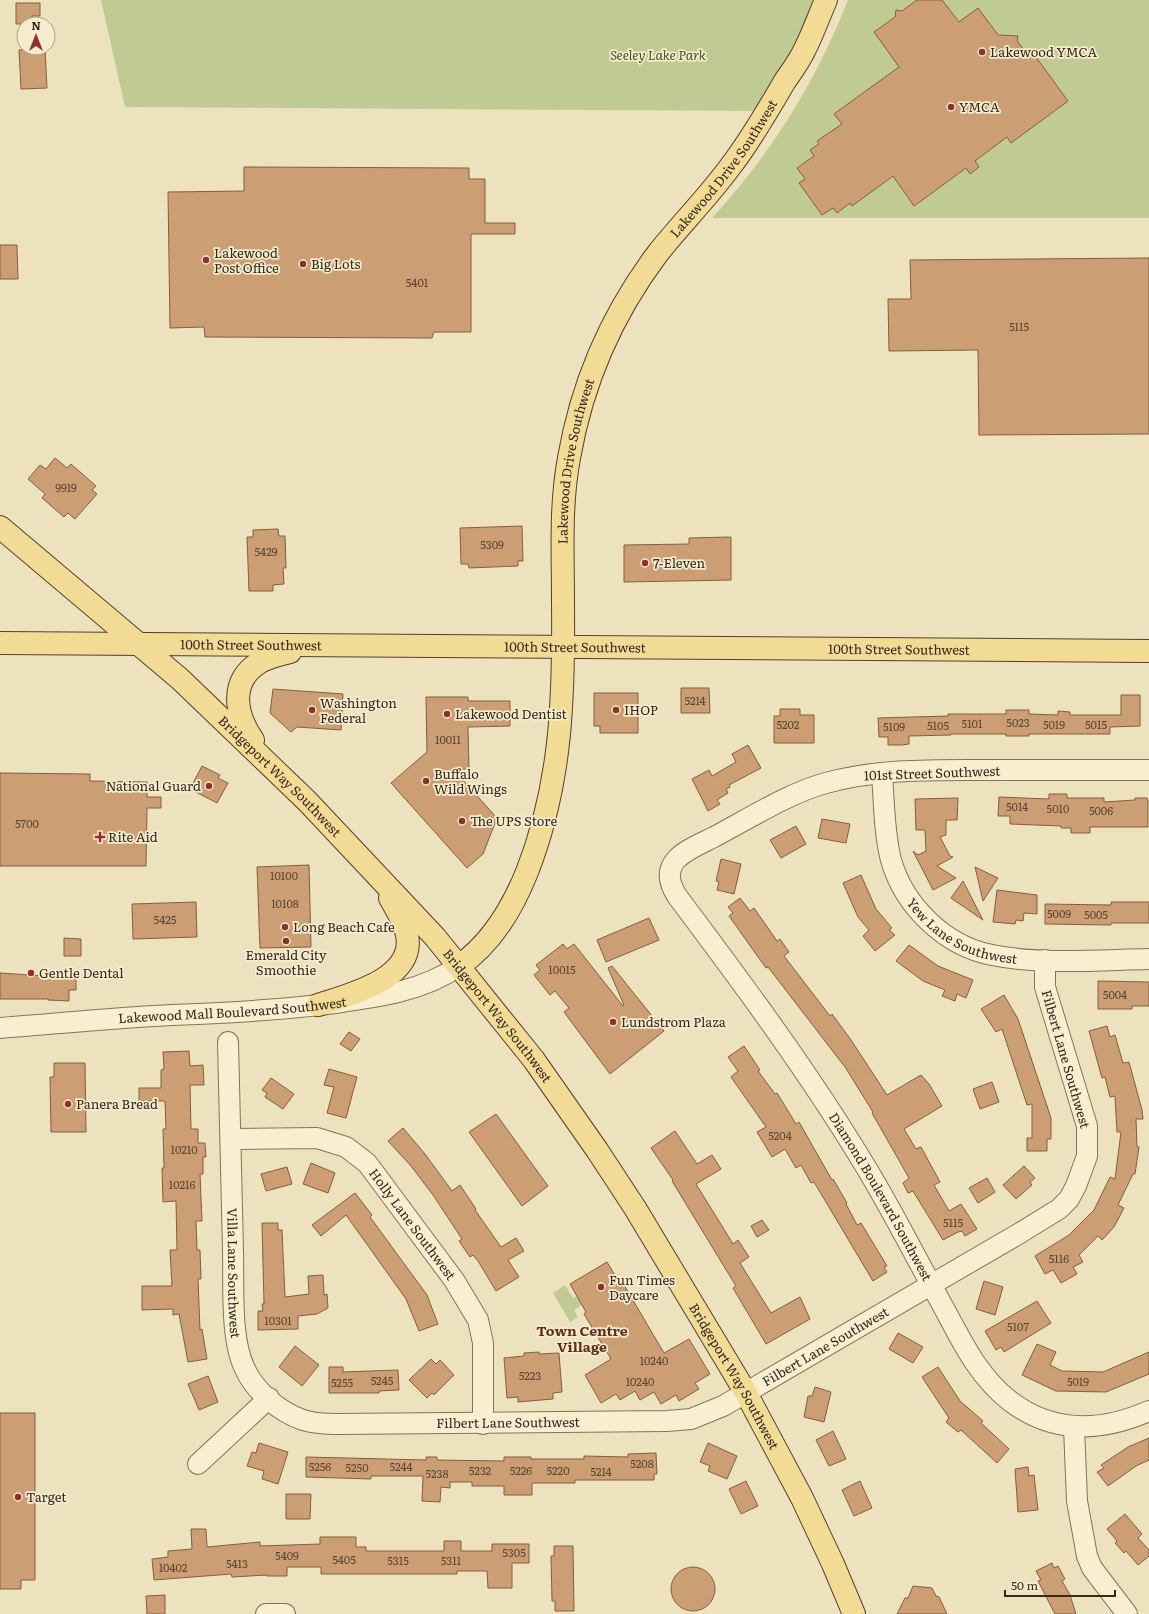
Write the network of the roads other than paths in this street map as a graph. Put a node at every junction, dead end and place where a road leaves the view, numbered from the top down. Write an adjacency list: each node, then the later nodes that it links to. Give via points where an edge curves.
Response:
1 (826, 0): 6 (main road, Lakewood Drive Southwest, via 804,51 769,111 730,168 642,275 600,350 581,404 564,489)
2 (0, 527): 4 (main road, Bridgeport Way Southwest)
3 (0, 643): 4 (main road, 100th Street Southwest)
4 (141, 645): 5 (main road, 100th Street Southwest); 8 (main road, Bridgeport Way Southwest, via 210,706)
5 (308, 646): 6 (main road, 100th Street Southwest); 8 (main road, via 262,661 251,668 240,684 238,710 242,721)
6 (564, 647): 7 (main road, 100th Street Southwest); 15 (main road, Lakewood Drive Southwest, via 557,762 540,835 512,905 485,943)
7 (1149, 651)
8 (273, 767): 12 (main road, Bridgeport Way Southwest)
9 (1149, 770): 10 (street, 101st Street Southwest, via 936,770)
10 (882, 773): 11 (street, 101st Street Southwest, via 837,780 802,791 693,848 675,860); 14 (street, Yew Lane Southwest, via 891,860 915,908 938,929 972,950 1016,959)
11 (669, 871): 20 (street, Diamond Boulevard Southwest, via 676,896 796,1060 844,1132)
12 (379, 876): 15 (main road, Bridgeport Way Southwest); 16 (main road, via 407,934 404,957 393,972 382,980 364,990)
13 (1149, 959): 14 (street, Yew Lane Southwest)
14 (1045, 960): 20 (street, Filbert Lane Southwest, via 1045,987 1087,1126 1087,1156 1082,1171 1069,1199 1059,1209)
15 (459, 966): 16 (street, Lakewood Mall Boulevard Southwest, via 434,980 402,991); 21 (main road, Bridgeport Way Southwest, via 534,1060 602,1158 643,1221)
16 (318, 1005): 17 (street, Lakewood Mall Boulevard Southwest)
17 (0, 1028)
18 (228, 1042): 19 (street, Villa Lane Southwest)
19 (230, 1139): 22 (street, Villa Lane Southwest, via 237,1340 244,1368 254,1384); 24 (street, Holly Lane Southwest, via 317,1138 346,1146 368,1163 454,1280 478,1320 483,1343)
20 (932, 1286): 21 (street, Filbert Lane Southwest); 25 (street, Diamond Boulevard Southwest, via 966,1349 989,1382 1012,1403 1027,1412)
21 (746, 1393): 24 (street, Filbert Lane Southwest, via 711,1412 686,1420); 29 (main road, Bridgeport Way Southwest, via 802,1498)
22 (269, 1398): 24 (street, Filbert Lane Southwest, via 302,1420 322,1423); 26 (street)
23 (1149, 1410): 25 (street, Diamond Boulevard Southwest, via 1116,1423)
24 (483, 1424)
25 (1074, 1427): 30 (street, via 1077,1501 1087,1556 1092,1568)
26 (198, 1464)
27 (266, 1614): 28 (street)
28 (285, 1614)
29 (854, 1614)
30 (1128, 1614)

